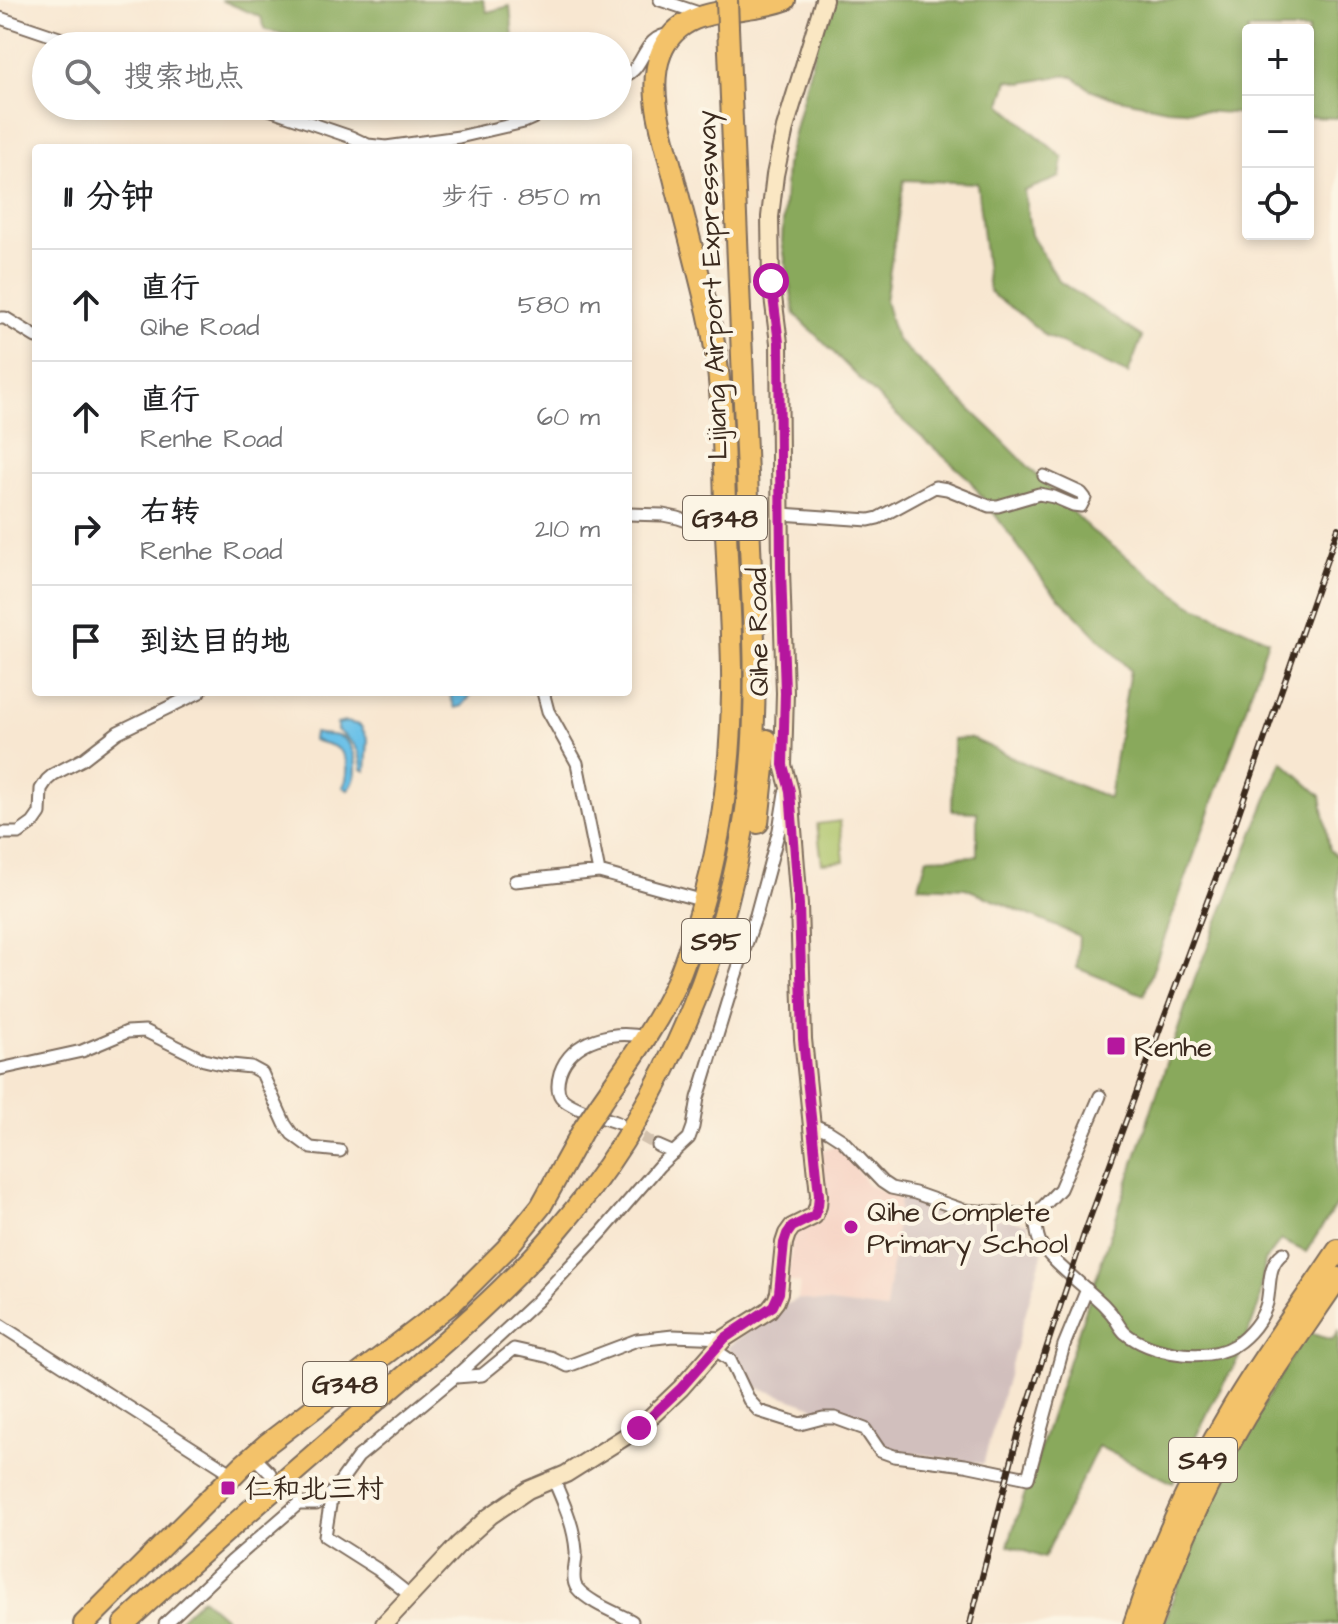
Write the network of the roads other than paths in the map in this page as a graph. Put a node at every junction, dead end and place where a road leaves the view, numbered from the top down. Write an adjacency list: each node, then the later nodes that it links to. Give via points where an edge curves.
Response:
1 (660, 0): 6 (street)
2 (727, 0): 8 (highway, Lijiang Airport Expressway / S95, bridge)
3 (740, 0): 8 (highway, Lijiang Airport Expressway / S95)
4 (785, 0): 6 (highway)
5 (824, 0): 20 (street, Qihe Road, via 785,128 772,200)
6 (705, 15): 10 (highway)
7 (0, 18): 9 (street)
8 (735, 26): 54 (highway, Lijiang Airport Expressway / S95, via 755,699 743,829 723,918 698,992 642,1110 589,1191 539,1250 485,1306); 55 (highway, Lijiang Airport Expressway / S95, via 768,712 751,862 711,996 654,1117 600,1199 558,1250 494,1316)
9 (42, 32)
10 (673, 34): 11 (street, via 653,40); 21 (highway, G348, via 658,60 657,108 714,338)
11 (632, 73)
12 (301, 120): 14 (street)
13 (528, 120): 15 (street)
14 (366, 144)
15 (421, 144)
16 (0, 318): 17 (street)
17 (32, 335)
18 (1044, 476): 20 (street, via 1081,493 1084,504 1039,494 989,506 935,487 869,520)
19 (632, 514): 21 (street, via 678,518)
20 (781, 514): 24 (street, Qihe Road)
21 (726, 534): 28 (highway, G348, via 730,751)
22 (192, 696): 25 (street, via 118,732 54,774 41,789 40,813 33,823 19,833)
23 (544, 696): 26 (street, via 577,763)
24 (787, 780): 33 (street, Qihe Road); 36 (street, via 768,872 700,1090 692,1133)
25 (0, 833)
26 (599, 872): 27 (street); 28 (street)
27 (515, 881)
28 (704, 901): 29 (highway, G348, via 676,983)
29 (646, 1037): 32 (street, via 616,1035 589,1042 569,1057 559,1076 564,1101); 46 (highway, G348, bridge, via 584,1128 531,1221 506,1249 452,1303)
30 (0, 1069): 35 (street, via 145,1031 204,1060 262,1073 292,1134 311,1148)
31 (1100, 1096): 37 (street, via 1060,1189)
32 (618, 1123)
33 (811, 1124): 37 (street, via 842,1140 891,1188 963,1210); 44 (street, Qihe Road, via 819,1195 814,1216 787,1234 773,1306)
34 (658, 1146): 36 (street)
35 (340, 1151)
36 (674, 1153): 45 (street, via 537,1301)
37 (1035, 1215): 41 (street, via 1040,1243)
38 (1338, 1250): 42 (highway, S49)
39 (1283, 1253): 41 (street, via 1273,1263 1262,1318 1238,1343 1215,1354 1186,1355 1148,1346 1126,1333)
40 (1338, 1278): 42 (highway, S49)
41 (1087, 1289): 44 (street, via 1064,1345 1028,1478 894,1456 880,1451 865,1429 835,1418 800,1424 759,1411)
42 (1305, 1315): 58 (highway, S49, via 1253,1374 1213,1442 1163,1547); 59 (highway, S49, via 1226,1449 1182,1541)
43 (0, 1325): 48 (street)
44 (719, 1343): 45 (street, via 673,1336 640,1340 568,1366 514,1349 482,1375); 49 (street, via 639,1428)
45 (455, 1377): 50 (street, via 358,1457)
46 (253, 1456): 47 (street); 48 (highway, G348)
47 (270, 1473)
48 (233, 1474): 53 (highway, G348)
49 (553, 1478): 51 (street, via 490,1516); 52 (street, via 572,1525 577,1588)
50 (332, 1493): 51 (street, via 325,1536); 56 (street, via 316,1504 298,1504)
51 (411, 1596): 57 (street)
52 (632, 1621)
53 (84, 1624)
54 (124, 1624)
55 (144, 1624)
56 (165, 1624)
57 (384, 1624)
58 (1134, 1624)
59 (1151, 1624)

